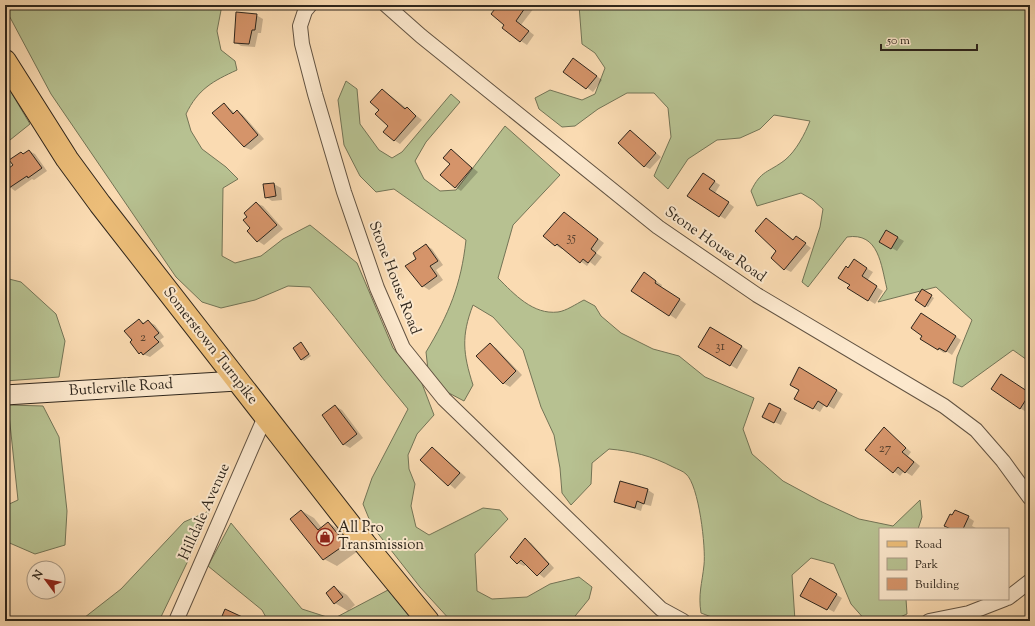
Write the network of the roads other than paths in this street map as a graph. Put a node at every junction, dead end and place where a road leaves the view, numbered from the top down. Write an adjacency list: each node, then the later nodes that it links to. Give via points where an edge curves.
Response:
1 (310, 5): 13 (street, Stone House Road, via 300,26 315,94 344,192 377,288 404,348 444,399 546,499 660,609)
2 (386, 5): 7 (street, Stone House Road, via 658,227 757,295 944,406 976,430)
3 (5, 61): 4 (main road, Somerstown Turnpike, via 43,123 96,199)
4 (237, 381): 5 (street, Butlerville Road); 6 (main road, Somerstown Turnpike)
5 (5, 395)
6 (265, 417): 11 (street, Hilldale Avenue); 12 (main road, Somerstown Turnpike)
7 (1030, 498)
8 (1030, 582): 9 (street)
9 (1009, 597)
10 (1002, 600): 14 (street, via 969,613)
11 (176, 621)
12 (428, 621)
13 (683, 621)
14 (930, 621)

